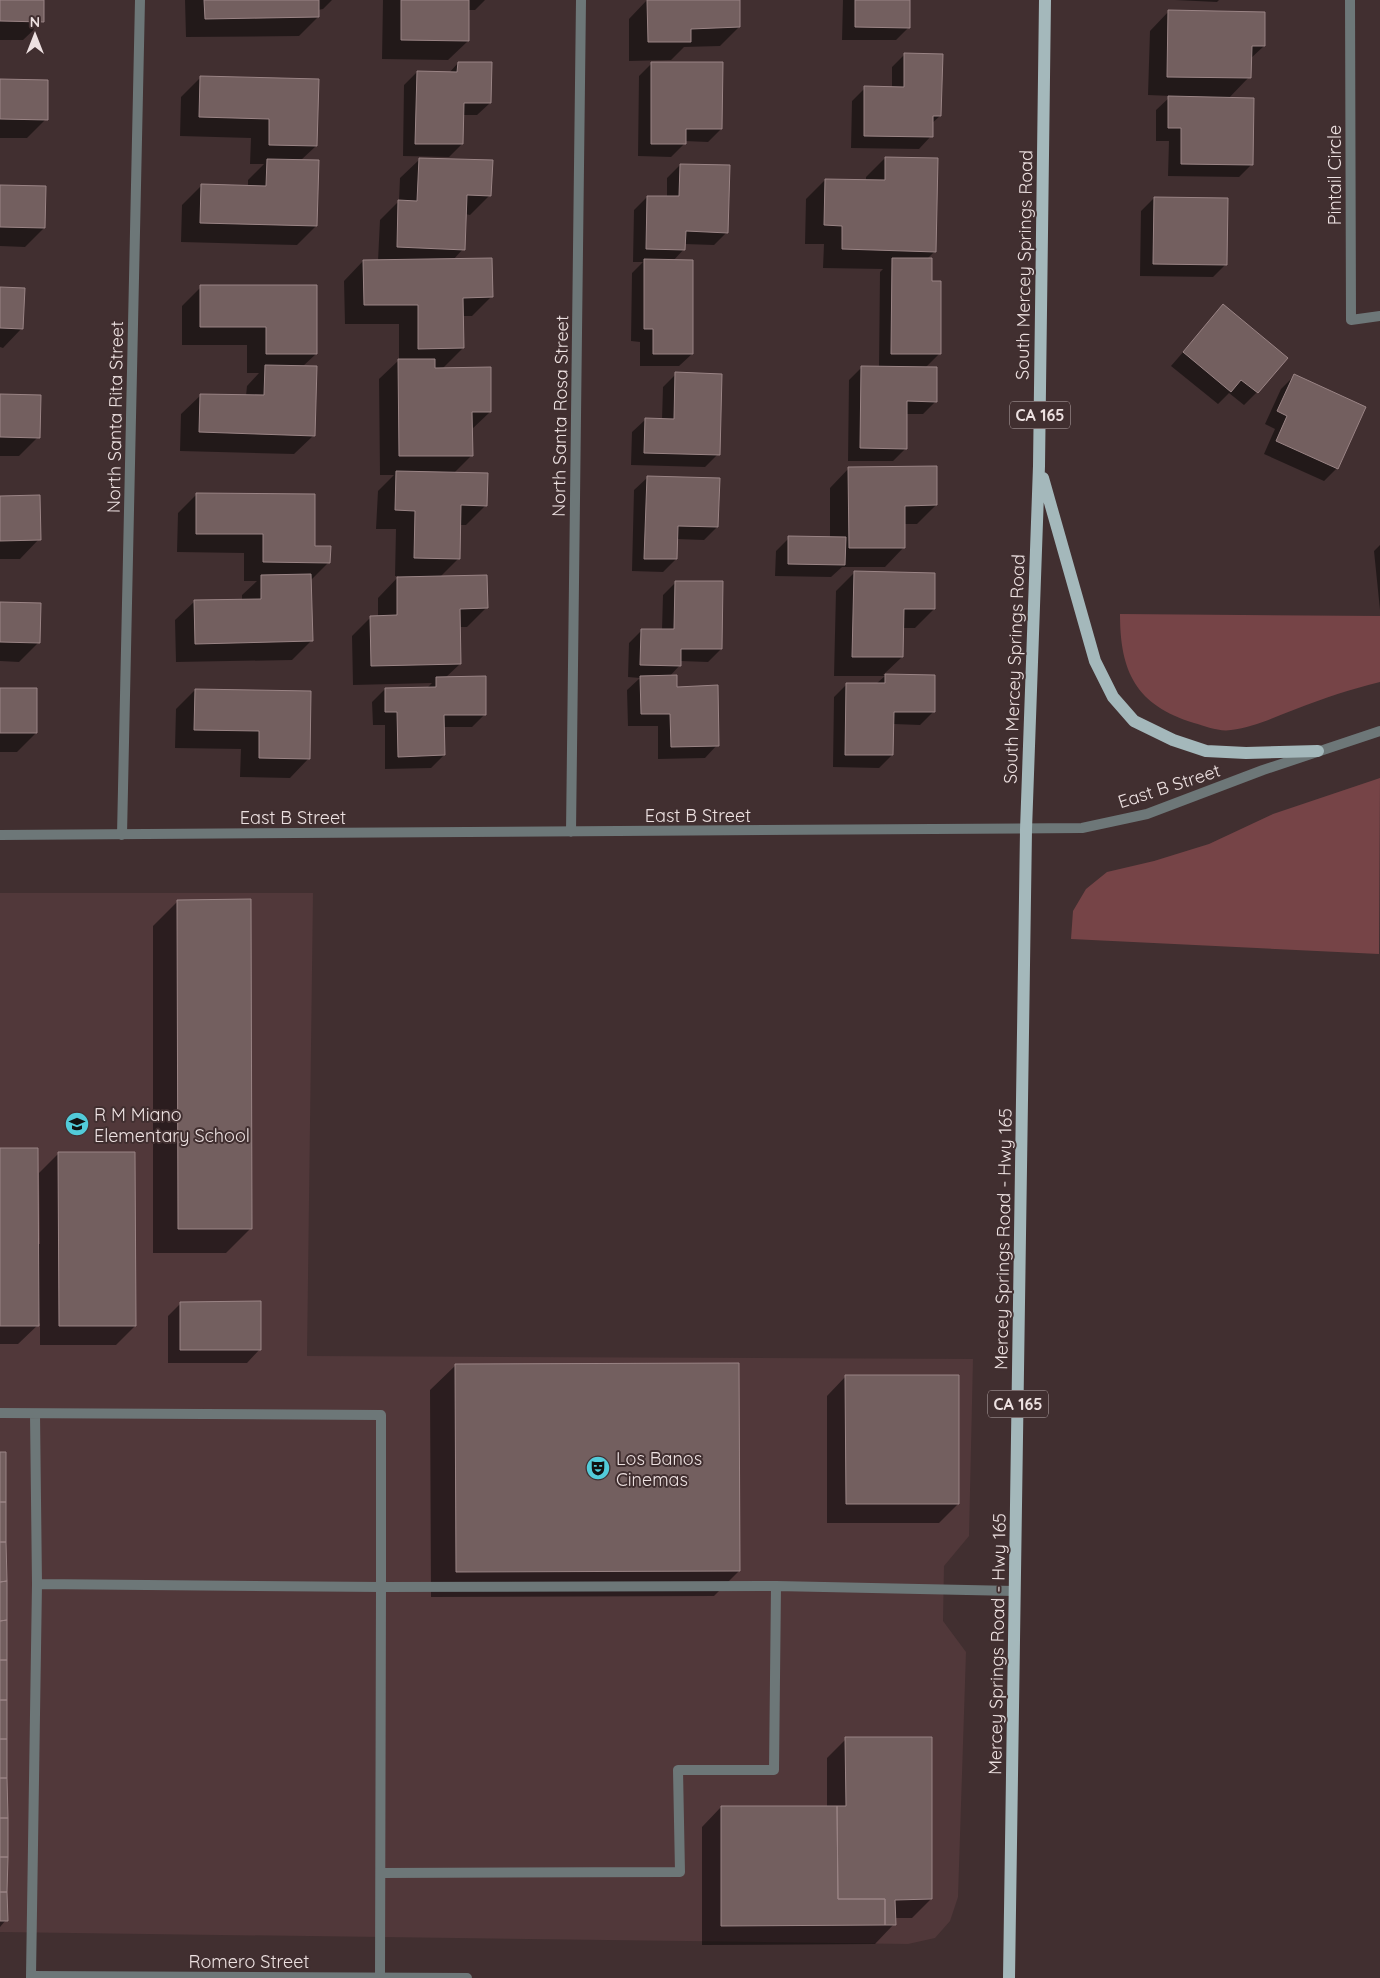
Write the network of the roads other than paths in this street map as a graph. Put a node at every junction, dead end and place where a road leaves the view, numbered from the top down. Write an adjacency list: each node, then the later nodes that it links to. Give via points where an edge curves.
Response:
1 (140, 0): 11 (street, North Santa Rita Street)
2 (581, 0): 10 (street, North Santa Rosa Street)
3 (1045, 0): 6 (main road, South Mercey Springs Road / CA 165)
4 (1350, 0): 5 (street, Pintail Circle, via 1351,320)
5 (1380, 316)
6 (1039, 466): 8 (main road, via 1095,661 1113,697 1134,721 1172,740 1206,751); 9 (main road, South Mercey Springs Road / CA 165)
7 (1380, 731): 8 (street, East B Street)
8 (1318, 751): 9 (street, East B Street, via 1147,814 1082,828)
9 (1026, 830): 10 (street, East B Street); 18 (main road, Mercey Springs Road - Hwy 165 / CA 165)
10 (571, 832): 11 (street, East B Street)
11 (122, 834): 12 (street, East B Street)
12 (0, 835)
13 (0, 1413): 14 (street)
14 (35, 1414): 15 (street); 17 (street, via 381,1415)
15 (37, 1584): 17 (street); 20 (street)
16 (776, 1586): 17 (street); 18 (street); 19 (street, via 774,1770 678,1770 680,1872)
17 (381, 1587): 19 (street)
18 (1015, 1591): 23 (main road, Mercey Springs Road - Hwy 165 / CA 165)
19 (380, 1873): 21 (street)
20 (31, 1977): 21 (street, Romero Street)
21 (380, 1978): 22 (street, Romero Street)
22 (468, 1978)
23 (1009, 1978)

